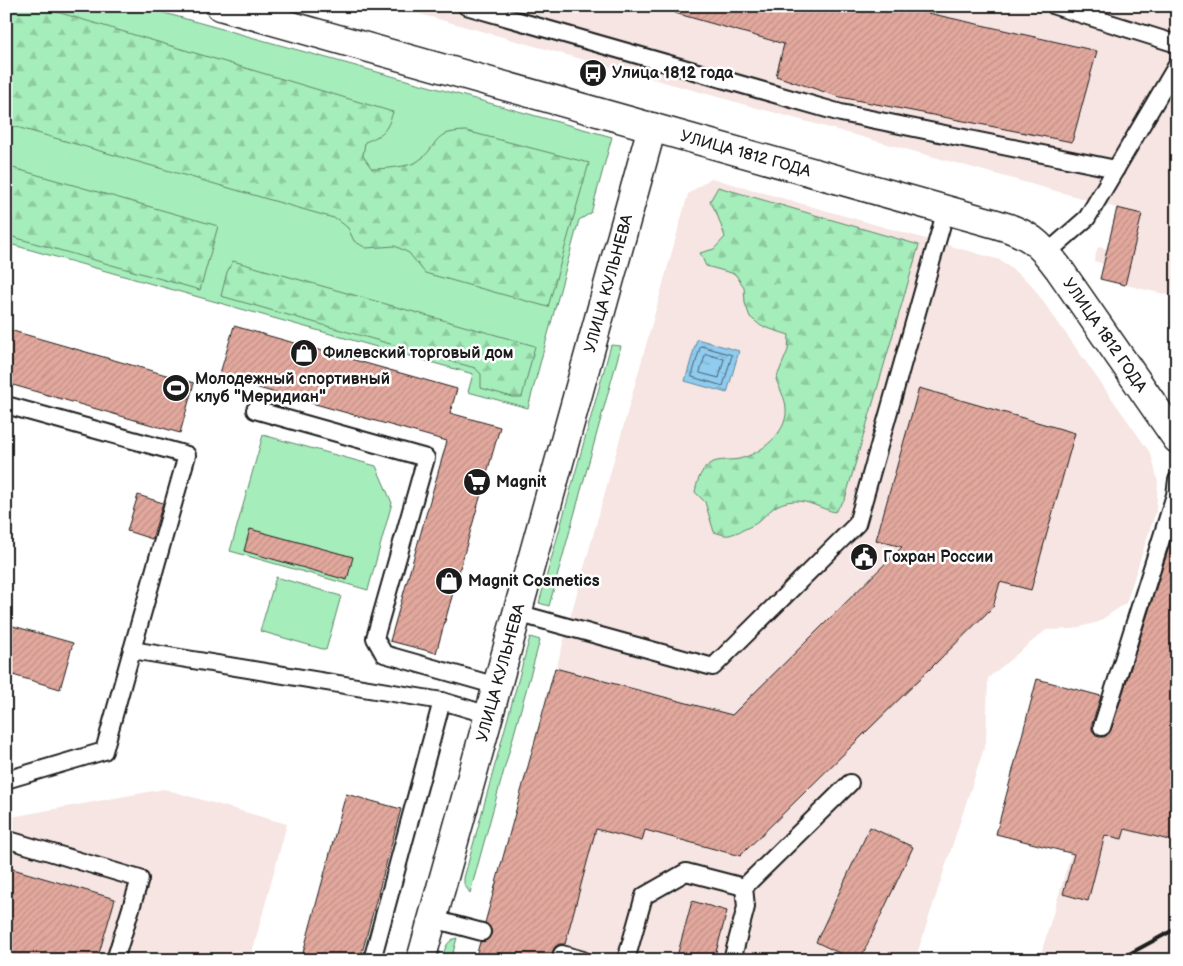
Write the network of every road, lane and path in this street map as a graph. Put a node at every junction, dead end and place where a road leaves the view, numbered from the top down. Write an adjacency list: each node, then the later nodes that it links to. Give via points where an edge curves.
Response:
1 (220, 6): 6 (street, УЛИЦА 1812 ГОДА)
2 (466, 6): 7 (lane, via 841,113)
3 (1055, 6): 4 (lane)
4 (1177, 44)
5 (1177, 65): 7 (lane)
6 (652, 127): 8 (street, УЛИЦА 1812 ГОДА); 14 (street, УЛИЦА КУЛЬНЕВА)
7 (1116, 169): 9 (lane, via 1087,218)
8 (946, 210): 9 (street, УЛИЦА 1812 ГОДА, via 1028,235); 14 (lane, via 857,524 713,667)
9 (1047, 252): 12 (street, УЛИЦА 1812 ГОДА)
10 (6, 405): 15 (lane, via 187,456)
11 (255, 410): 16 (lane, via 426,458 375,638 384,654)
12 (1177, 439)
13 (1177, 480): 19 (lane)
14 (517, 614): 16 (street, УЛИЦА КУЛЬНЕВА)
15 (132, 650): 17 (lane); 20 (lane, via 104,751)
16 (497, 686): 18 (street, УЛИЦА КУЛЬНЕВА)
17 (442, 702): 18 (lane); 28 (lane)
18 (489, 714): 24 (street, УЛИЦА КУЛЬНЕВА)
19 (1102, 727)
20 (6, 780)
21 (850, 783): 23 (lane)
22 (6, 840): 27 (lane, via 140,879)
23 (744, 887): 31 (lane, via 686,872 644,896); 32 (lane, via 746,907)
24 (433, 919): 25 (lane); 29 (street, УЛИЦА КУЛЬНЕВА)
25 (482, 932)
26 (562, 954): 30 (lane)
27 (116, 960)
28 (372, 960)
29 (421, 960)
30 (584, 960)
31 (626, 960)
32 (732, 960)

